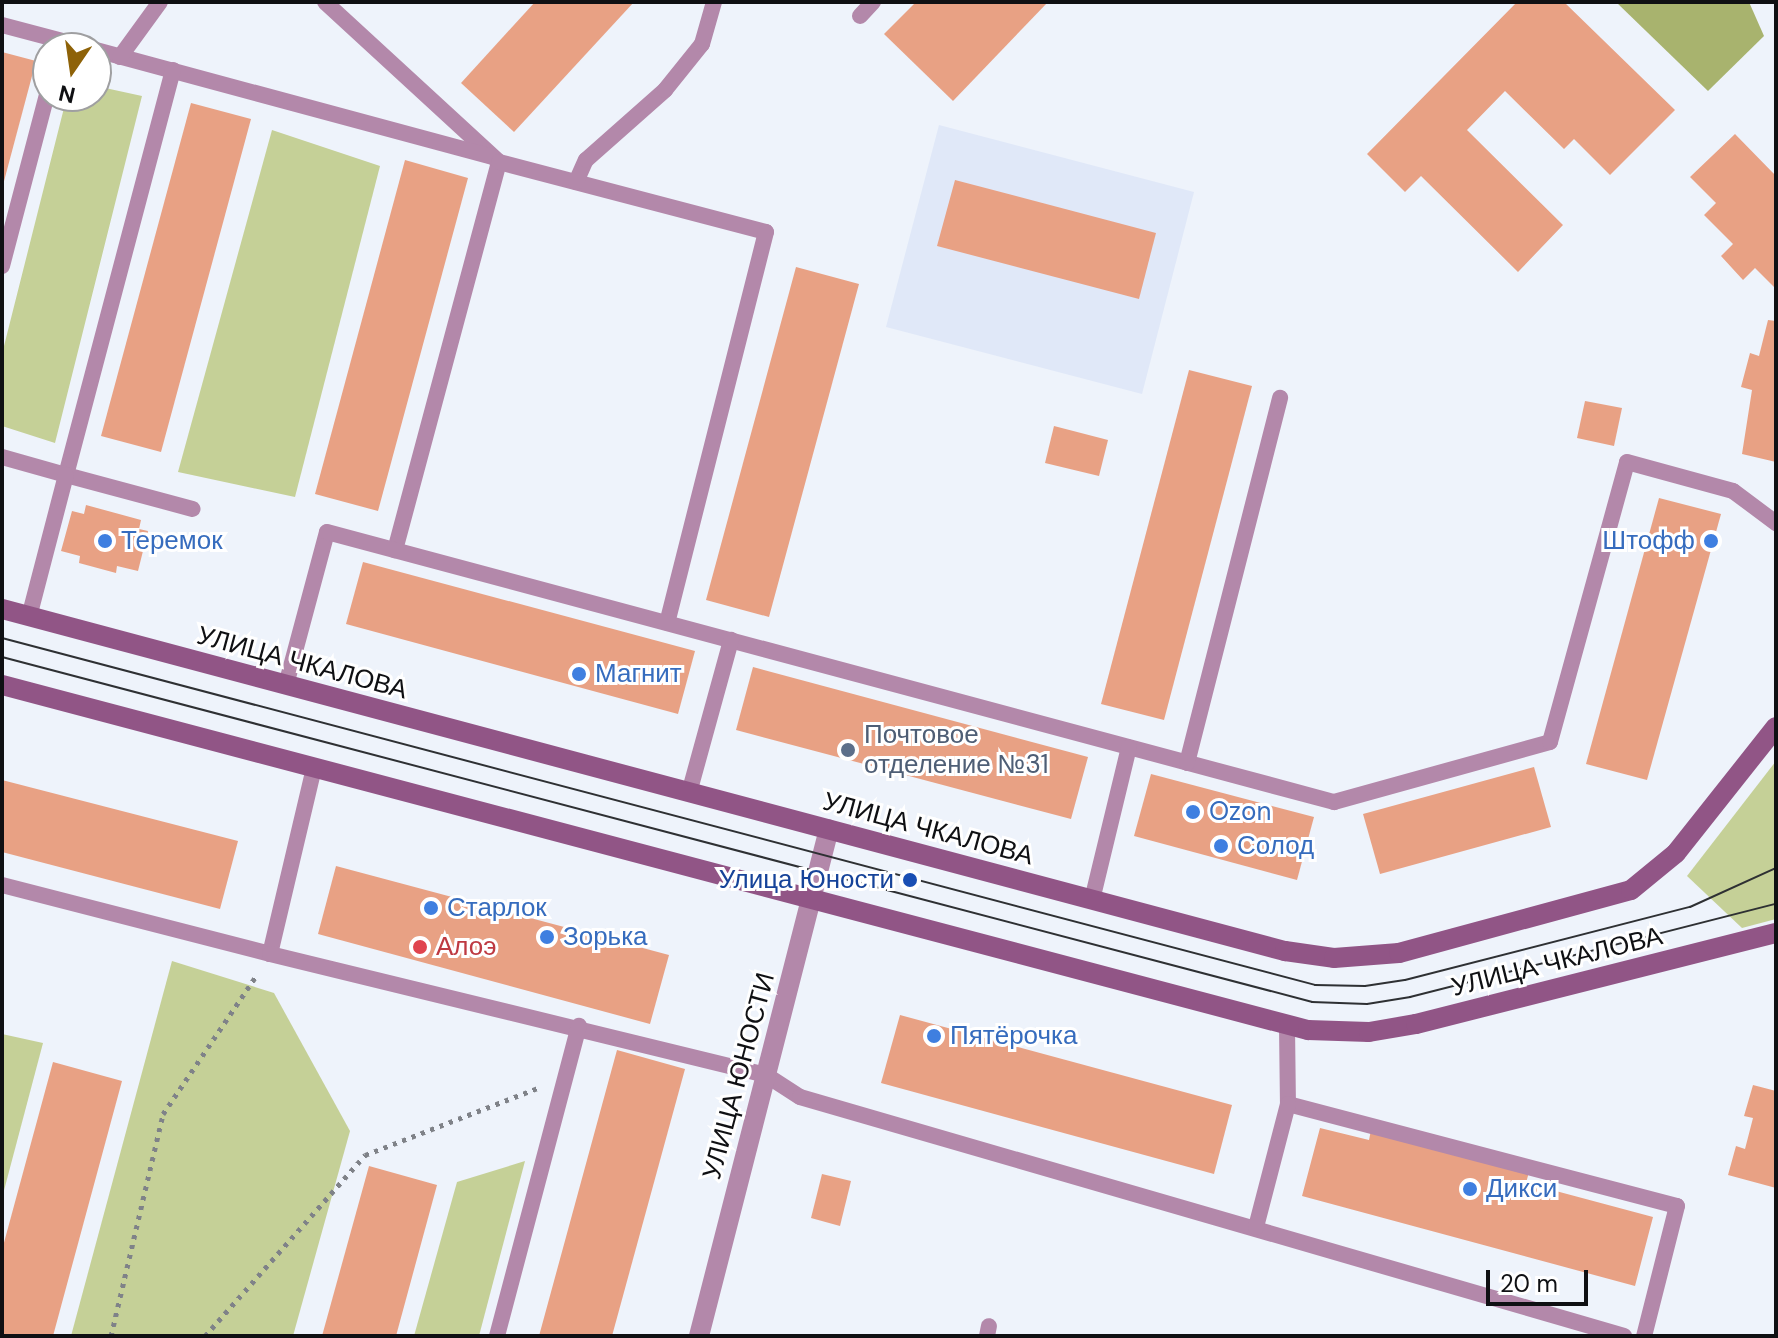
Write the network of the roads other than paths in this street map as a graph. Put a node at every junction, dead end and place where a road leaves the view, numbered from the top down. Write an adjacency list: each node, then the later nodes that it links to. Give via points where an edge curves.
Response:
1 (160, 2): 9 (lane)
2 (325, 2): 12 (lane)
3 (714, 2): 13 (lane, via 702,44 665,90 586,160)
4 (873, 2): 5 (lane)
5 (860, 16)
6 (2, 25): 7 (lane)
7 (32, 35)
8 (112, 55): 9 (lane)
9 (120, 57): 10 (lane)
10 (173, 70): 12 (lane); 17 (lane)
11 (42, 112): 14 (lane)
12 (497, 160): 13 (lane); 20 (lane)
13 (576, 182): 23 (lane, via 766,232)
14 (2, 266)
15 (1280, 398): 29 (lane)
16 (2, 457): 17 (lane)
17 (66, 475): 18 (lane); 22 (lane)
18 (193, 509)
19 (1776, 523): 29 (lane, via 1733,491 1627,462 1550,742 1334,802)
20 (395, 550): 23 (lane); 26 (lane, via 327,532)
21 (2, 609): 22 (street, УЛИЦА ЧКАЛОВА)
22 (29, 617): 26 (street, УЛИЦА ЧКАЛОВА)
23 (667, 623): 24 (lane)
24 (731, 640): 28 (lane); 31 (lane)
25 (2, 685): 30 (street, УЛИЦА ЧКАЛОВА)
26 (286, 685): 31 (street, УЛИЦА ЧКАЛОВА)
27 (1776, 727): 34 (street, УЛИЦА ЧКАЛОВА, via 1676,853 1646,880 1610,899 1429,945 1362,959 1318,957)
28 (1129, 747): 29 (lane); 34 (lane)
29 (1187, 763)
30 (314, 768): 35 (street, УЛИЦА ЧКАЛОВА); 37 (lane)
31 (689, 793): 32 (street, УЛИЦА ЧКАЛОВА)
32 (829, 829): 34 (street, УЛИЦА ЧКАЛОВА); 35 (street, УЛИЦА ЮНОСТИ)
33 (2, 885): 37 (lane)
34 (1092, 900)
35 (811, 901): 39 (street, УЛИЦА ЧКАЛОВА); 40 (street, УЛИЦА ЮНОСТИ)
36 (1776, 933): 39 (street, УЛИЦА ЧКАЛОВА, via 1390,1029 1348,1033)
37 (270, 954): 38 (lane)
38 (579, 1026): 40 (lane); 43 (lane)
39 (1287, 1026): 41 (lane)
40 (766, 1075): 42 (lane, via 800,1097); 44 (street, УЛИЦА ЮНОСТИ)
41 (1288, 1104): 42 (lane); 46 (lane, via 1677,1206)
42 (1256, 1227): 45 (lane)
43 (497, 1336)
44 (699, 1336)
45 (1624, 1336)
46 (1644, 1336)

